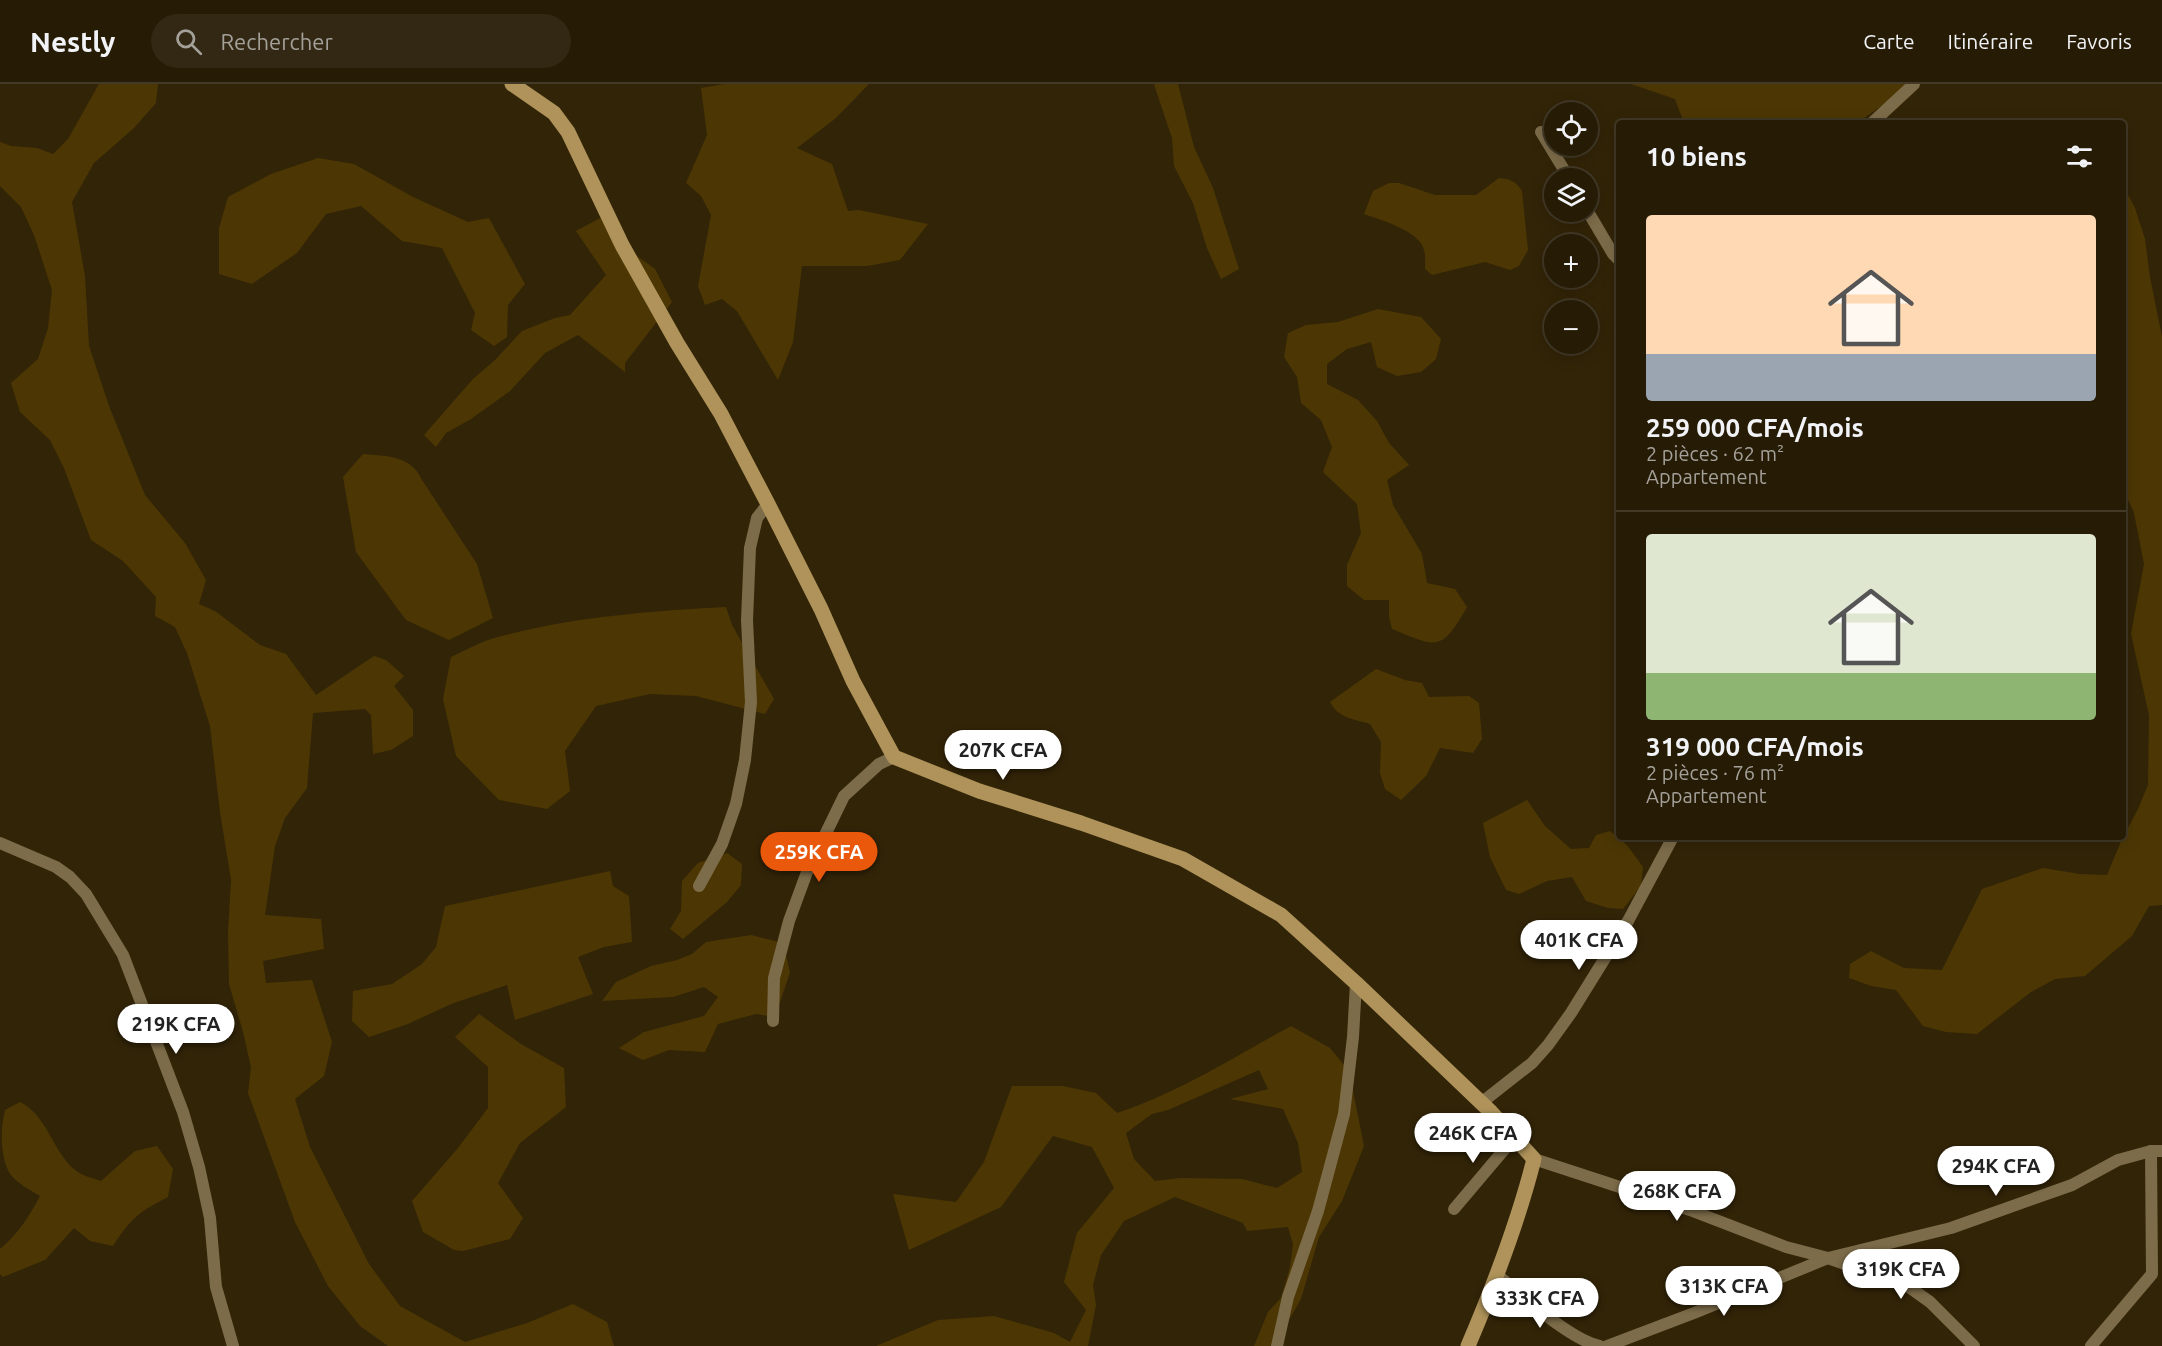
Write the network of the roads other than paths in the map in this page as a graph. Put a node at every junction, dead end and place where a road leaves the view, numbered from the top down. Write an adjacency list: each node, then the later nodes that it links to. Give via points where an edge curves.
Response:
1 (512, 84): 8 (street, via 554,113 568,132 622,245 721,414)
2 (1914, 84): 3 (street)
3 (1875, 120)
4 (1541, 132): 5 (street)
5 (1563, 168)
6 (1594, 222): 7 (street)
7 (1616, 257)
8 (768, 504): 9 (street, via 853,681); 12 (street, via 757,518 750,548 747,620 751,702 745,760 722,844)
9 (894, 756): 13 (street, via 979,790 1183,859 1281,915); 14 (street, via 879,764 844,796 807,872 774,978)
10 (1671, 840): 15 (street, via 1628,921 1548,1045 1532,1063)
11 (0, 843): 22 (street, via 70,877 87,894 123,955 183,1112 199,1167 210,1218 216,1287)
12 (699, 886)
13 (1356, 983): 15 (street); 23 (street, via 1344,1114 1318,1211 1288,1297)
14 (773, 1021)
15 (1481, 1103): 16 (street)
16 (1514, 1138): 18 (street); 19 (street)
17 (2157, 1151): 20 (street, via 2118,1160 2072,1185 1951,1228); 28 (street, via 2152,1274)
18 (1534, 1159): 20 (street); 21 (street)
19 (1454, 1209)
20 (1828, 1258): 26 (street); 27 (street, via 1909,1287 1930,1302)
21 (1497, 1275): 24 (street); 25 (street, via 1555,1321)
22 (233, 1346)
23 (1277, 1346)
24 (1468, 1346)
25 (1600, 1346)
26 (1608, 1346)
27 (1974, 1346)
28 (2091, 1346)

